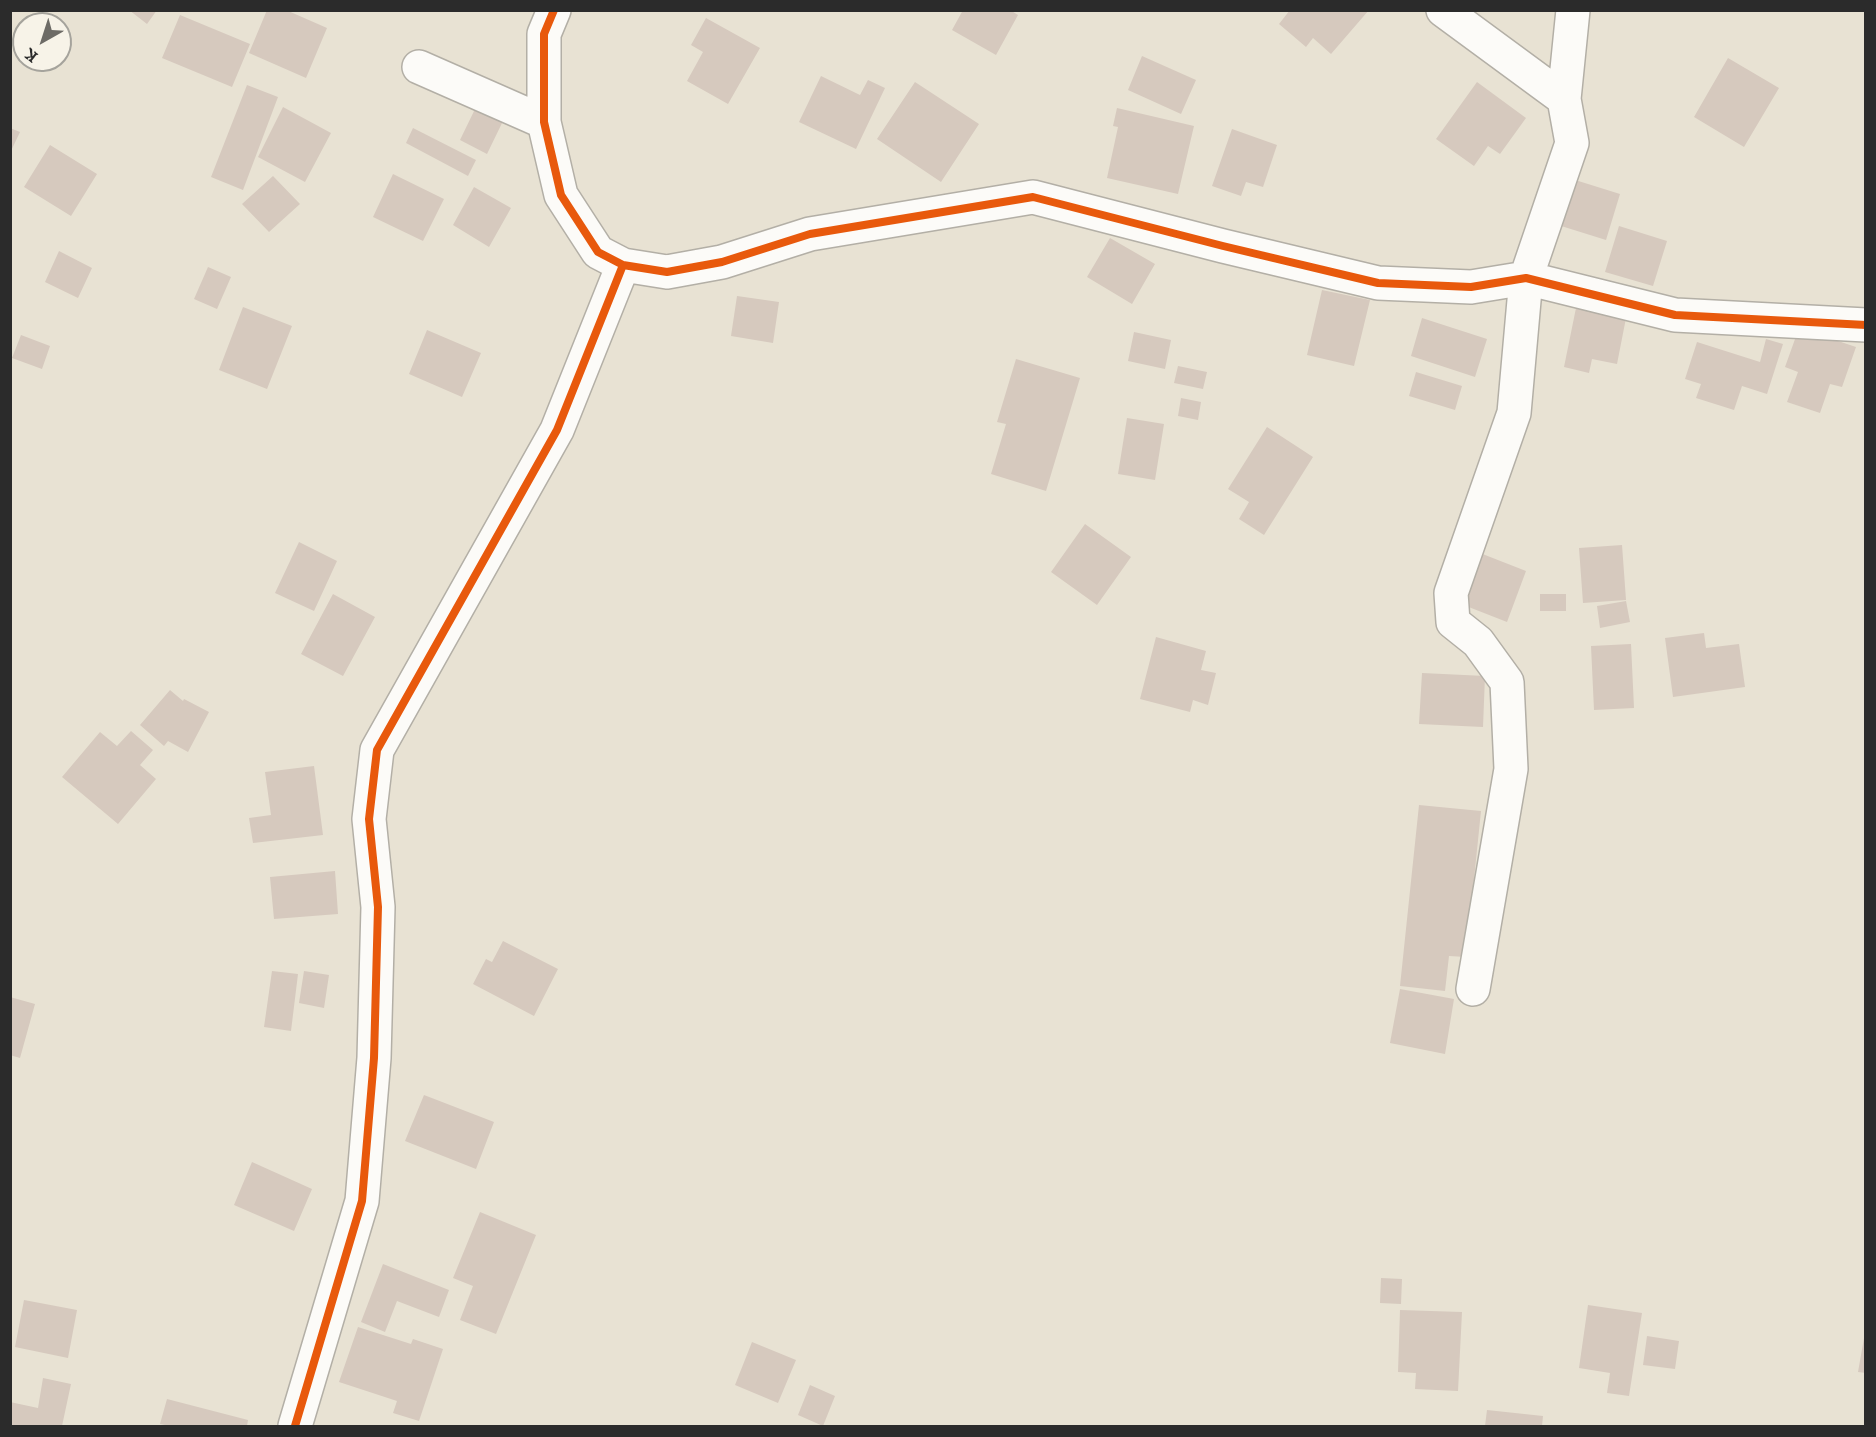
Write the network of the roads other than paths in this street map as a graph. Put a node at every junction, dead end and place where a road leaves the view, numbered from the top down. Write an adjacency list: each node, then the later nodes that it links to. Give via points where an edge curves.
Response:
1 (554, 10): 6 (street, via 544,34)
2 (1443, 10): 5 (street)
3 (1573, 10): 5 (street)
4 (419, 67): 6 (street)
5 (1564, 99): 8 (street, via 1572,143)
6 (544, 122): 7 (street, via 561,195 598,252)
7 (623, 265): 8 (street, via 667,272 722,262 810,234 1033,197 1378,283 1471,287); 11 (street, via 556,430 377,750 369,819 378,907 374,1058 362,1201)
8 (1526, 278): 9 (street, via 1675,315); 10 (street, via 1514,413 1451,593 1453,622 1478,642 1507,682 1511,769)
9 (1866, 325)
10 (1473, 989)
11 (295, 1426)

